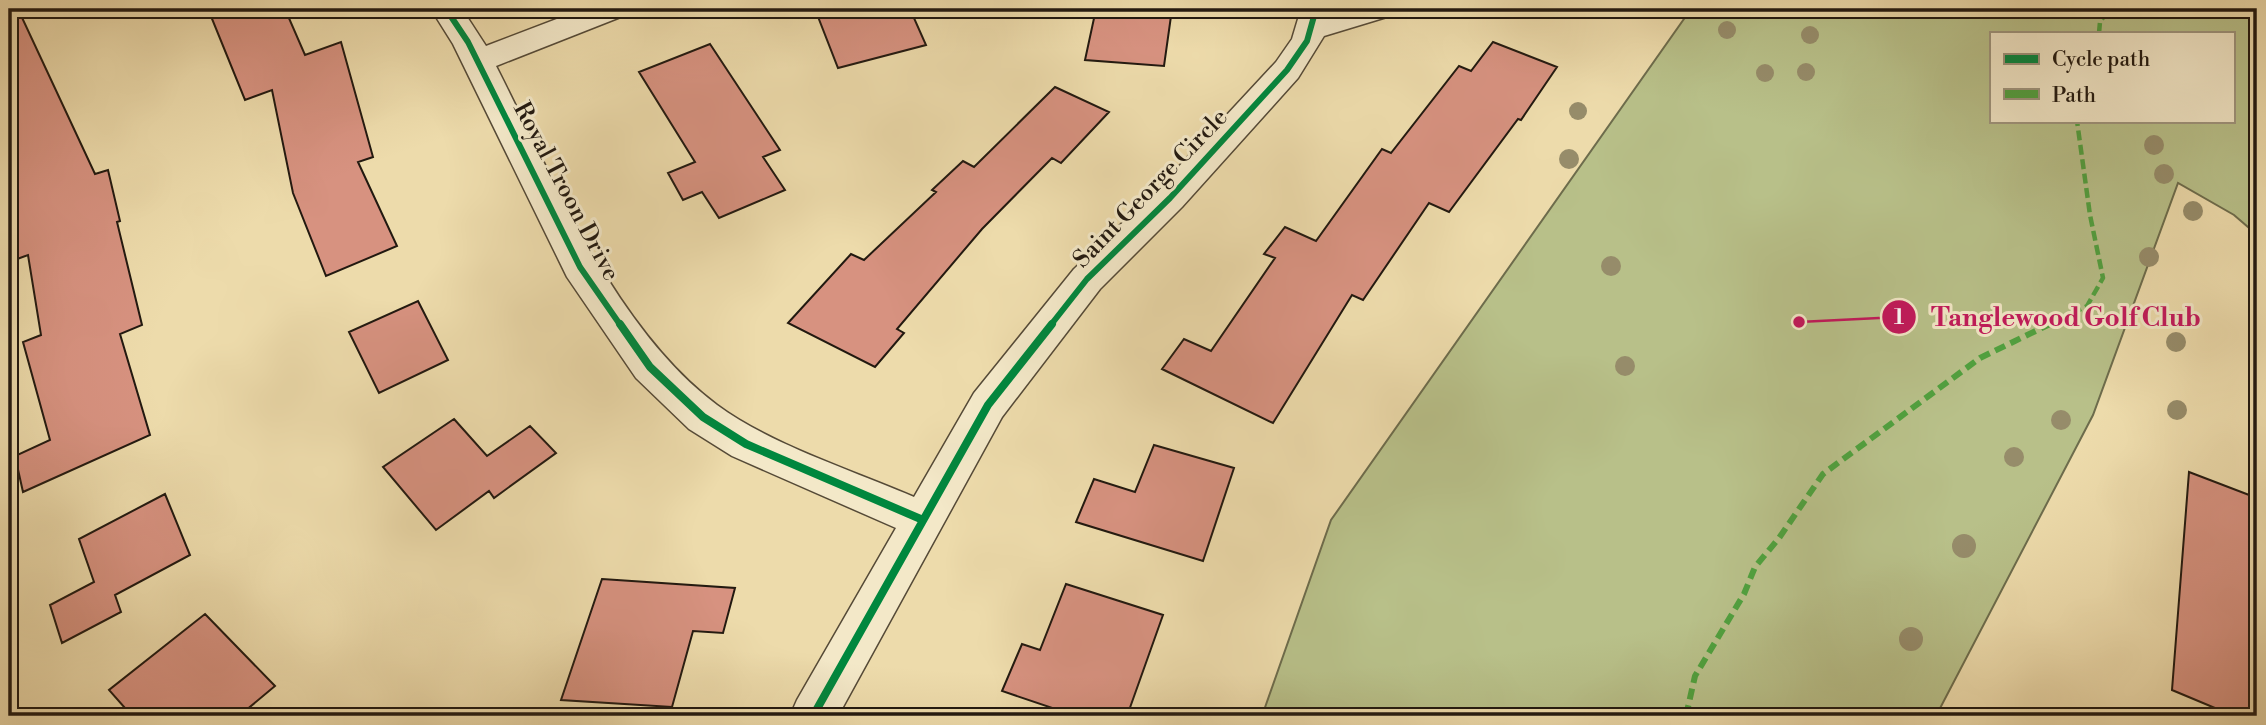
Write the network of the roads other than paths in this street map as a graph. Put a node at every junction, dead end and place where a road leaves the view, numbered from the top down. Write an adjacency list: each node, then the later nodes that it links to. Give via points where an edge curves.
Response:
1 (446, 9): 5 (street, Royal Troon Drive)
2 (612, 9): 5 (street)
3 (1378, 9): 4 (street, Saint George Circle)
4 (1313, 19): 6 (street, Saint George Circle, via 1307,41 1287,70 1170,198 1087,279 988,405)
5 (478, 61): 6 (street, Royal Troon Drive, via 580,267 650,367 703,417 746,444)
6 (923, 520): 7 (street, Saint George Circle)
7 (813, 716)

